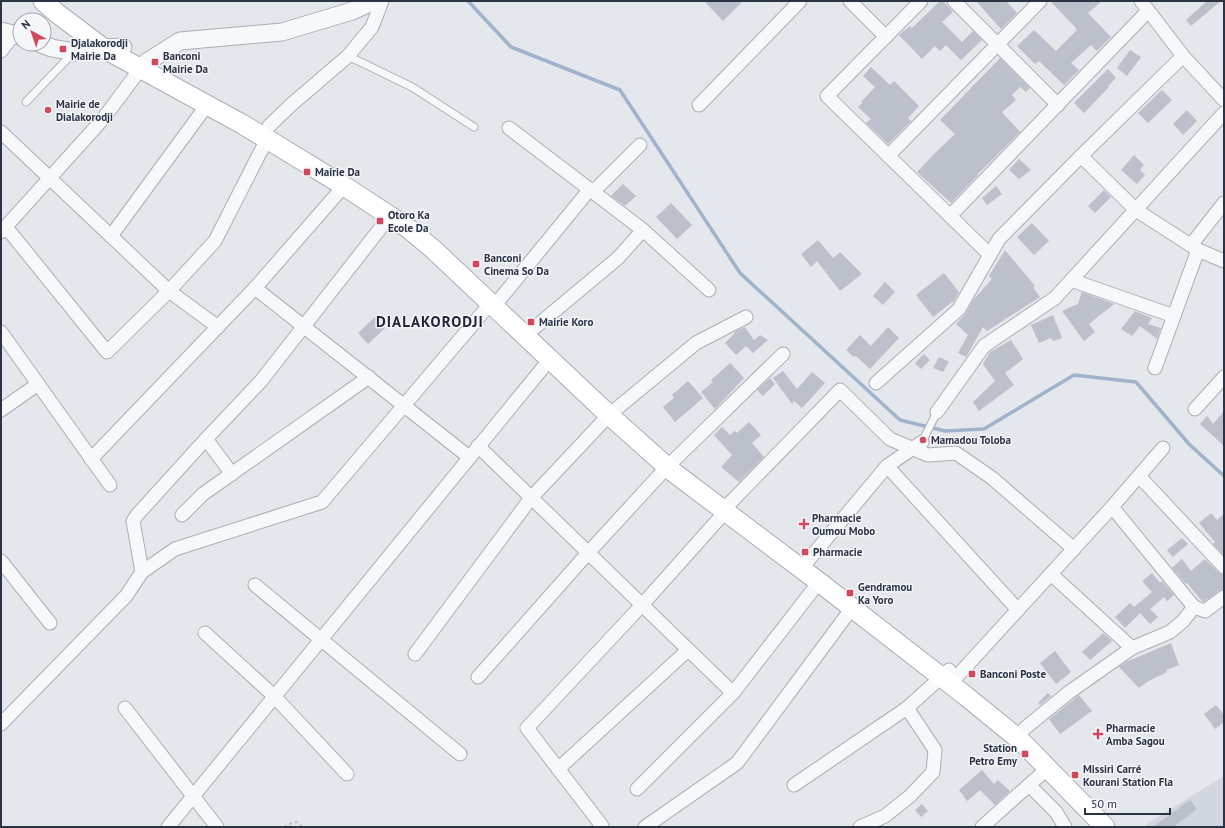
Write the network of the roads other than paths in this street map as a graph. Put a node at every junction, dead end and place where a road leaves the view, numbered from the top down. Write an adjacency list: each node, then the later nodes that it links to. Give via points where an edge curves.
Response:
1 (43, 1): 16 (main road)
2 (57, 1): 14 (main road, via 92,29)
3 (374, 1): 21 (street, via 352,11 282,32 180,41)
4 (382, 1): 19 (street, via 372,27)
5 (800, 1): 25 (street)
6 (850, 1): 12 (street)
7 (921, 1): 12 (street)
8 (954, 1): 13 (street)
9 (1040, 1): 13 (street)
10 (1145, 6): 20 (street); 26 (street)
11 (12, 34): 17 (street)
12 (886, 37): 33 (street, via 827,96)
13 (998, 44): 26 (street); 33 (street)
14 (123, 47): 16 (street); 21 (main road)
15 (52, 48): 18 (street)
16 (103, 48): 18 (street); 21 (main road)
17 (1, 51)
18 (74, 52): 23 (lane)
19 (348, 56): 28 (lane, via 412,87); 31 (street, via 292,104)
20 (1183, 56): 22 (street); 34 (street)
21 (144, 65): 24 (main road); 31 (main road); 35 (street, via 103,119)
22 (1224, 100)
23 (26, 102)
24 (207, 105): 31 (main road, via 242,124); 44 (street)
25 (699, 105)
26 (1058, 105): 41 (street)
27 (1224, 113): 39 (street)
28 (474, 127)
29 (509, 128): 37 (street)
30 (1, 132): 35 (street)
31 (268, 133): 36 (main road); 51 (street, via 215,242); 52 (main road, via 345,174 415,221 440,242)
32 (640, 145): 37 (street)
33 (888, 156): 41 (street)
34 (1081, 156): 39 (street); 46 (street, via 998,239)
35 (50, 178): 42 (street); 44 (street)
36 (344, 186): 40 (main road); 49 (street)
37 (592, 191): 43 (street); 52 (street)
38 (1224, 203): 45 (street)
39 (1136, 210): 45 (street); 48 (street)
40 (390, 216): 52 (main road); 55 (street)
41 (950, 216): 46 (street)
42 (4, 229): 51 (street, via 108,352)
43 (643, 230): 50 (street); 57 (street, via 618,258)
44 (111, 236): 51 (street)
45 (1194, 247): 47 (street); 53 (street)
46 (990, 255): 64 (street, via 959,309)
47 (1224, 261)
48 (1071, 280): 53 (street); 70 (street, via 1055,298 984,346)
49 (255, 288): 55 (street); 56 (street)
50 (709, 290)
51 (169, 291): 56 (street)
52 (495, 301): 57 (main road); 60 (main road); 66 (street)
53 (1174, 316): 61 (street)
54 (746, 317): 69 (street, via 696,343)
55 (304, 326): 62 (street); 71 (street, via 261,381)
56 (218, 327): 76 (street)
57 (533, 329): 69 (main road)
58 (1, 332): 65 (street)
59 (783, 354): 77 (street)
60 (550, 359): 69 (main road); 73 (street)
61 (1155, 368)
62 (369, 377): 66 (street); 79 (street)
63 (1224, 377): 68 (street)
64 (876, 383)
65 (38, 384): 67 (street); 76 (street)
66 (404, 405): 75 (street); 91 (street, via 322,502 175,548)
67 (1, 410)
68 (1195, 410)
69 (613, 412): 77 (main road); 82 (street)
70 (937, 412): 72 (lane)
71 (206, 439): 79 (street); 91 (street, via 134,521)
72 (917, 445): 78 (street); 84 (street, via 890,439 840,390); 86 (street, via 928,455 956,453 992,478)
73 (478, 446): 75 (street); 82 (street)
74 (1164, 448): 80 (street)
75 (469, 457): 102 (street)
76 (92, 459): 81 (street)
77 (671, 464): 84 (main road); 87 (street)
78 (888, 466): 89 (street); 99 (street)
79 (232, 474): 85 (street, via 203,494)
80 (1139, 476): 83 (street); 90 (street)
81 (110, 485)
82 (532, 498): 87 (street); 105 (street)
83 (1112, 507): 86 (street); 97 (street)
84 (727, 508): 89 (main road); 96 (street)
85 (182, 515)
86 (1074, 549): 92 (street)
87 (588, 553): 96 (street); 106 (street)
88 (1, 561): 100 (street)
89 (804, 565): 93 (main road); 107 (main road)
90 (1224, 567)
91 (142, 572): 112 (street, via 126,596)
92 (1051, 574): 99 (street); 103 (street)
93 (819, 582): 98 (main road); 108 (street)
94 (255, 585): 102 (street)
95 (1224, 597): 97 (street, via 1205,611)
96 (642, 605): 104 (street); 116 (street, via 527,728)
97 (1194, 607): 103 (street, via 1170,632)
98 (852, 608): 107 (main road); 125 (street, via 737,763)
99 (1018, 610): 107 (street)
100 (50, 623)
101 (205, 633): 109 (street)
102 (321, 639): 109 (street); 114 (street)
103 (1132, 648): 113 (street, via 1068,693)
104 (688, 650): 108 (street); 116 (street)
105 (415, 654)
106 (478, 677)
107 (949, 677): 111 (street); 113 (main road); 115 (main road, via 1021,740)
108 (733, 693): 120 (street)
109 (274, 696): 117 (street); 121 (street)
110 (125, 708): 121 (street)
111 (907, 708): 118 (street); 126 (street, via 935,750 933,772 910,796 885,816)
112 (1, 724)
113 (1024, 729): 130 (main road)
114 (460, 754)
115 (1048, 768): 119 (street); 129 (main road)
116 (558, 769): 122 (street)
117 (347, 774)
118 (794, 785)
119 (1029, 785): 127 (street); 128 (street, via 1056,812)
120 (637, 789)
121 (193, 796): 123 (street); 124 (street)
122 (602, 826)
123 (168, 827)
124 (217, 827)
125 (645, 827)
126 (860, 827)
127 (982, 827)
128 (1065, 827)
129 (1105, 827)
130 (1118, 827)

